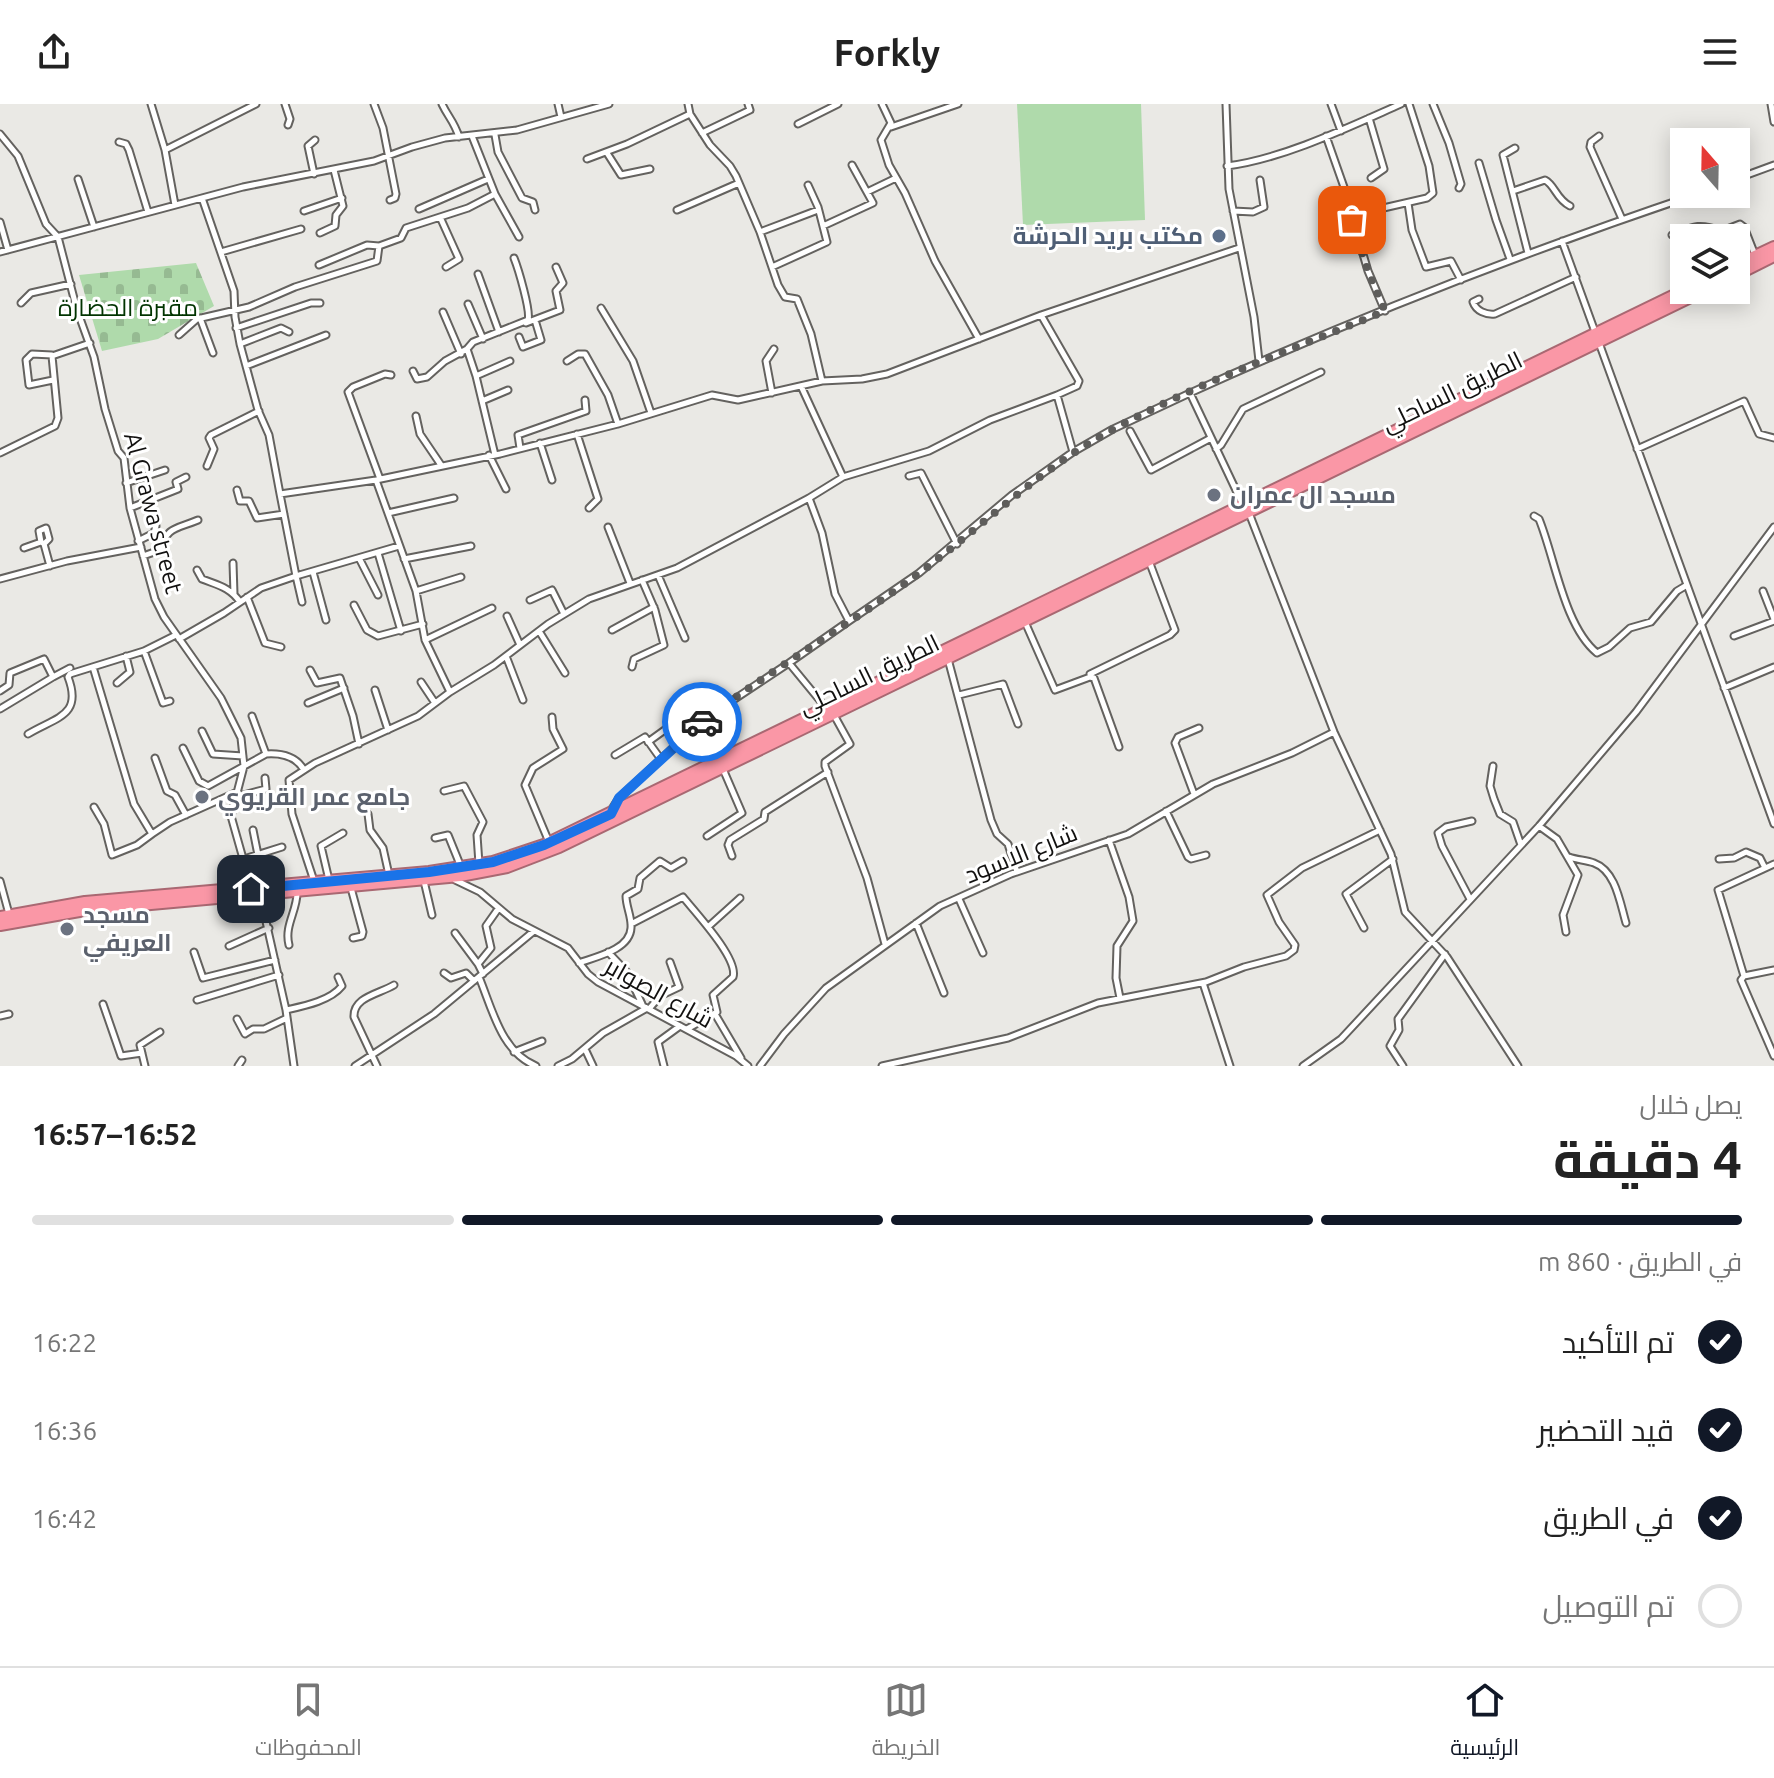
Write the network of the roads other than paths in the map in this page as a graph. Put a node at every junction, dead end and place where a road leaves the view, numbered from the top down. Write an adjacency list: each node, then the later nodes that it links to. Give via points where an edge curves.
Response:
1 (151, 104): 37 (street)
2 (256, 104): 37 (street)
3 (285, 104): 24 (street)
4 (374, 104): 39 (street)
5 (442, 104): 33 (street)
6 (558, 104): 20 (street)
7 (609, 104): 20 (street)
8 (688, 104): 19 (street)
9 (748, 104): 27 (street, via 750,110)
10 (838, 104): 23 (street)
11 (882, 104): 25 (street)
12 (958, 104): 25 (street)
13 (1226, 104): 44 (street)
14 (1331, 104): 26 (street)
15 (1401, 104): 21 (street)
16 (1409, 104): 64 (street, via 1434,190 1431,196)
17 (1433, 104): 56 (street)
18 (1771, 104): 22 (street)
19 (690, 114): 27 (street); 38 (street)
20 (561, 117): 29 (street)
21 (1369, 118): 26 (street); 50 (street, via 1384,169)
22 (1774, 122)
23 (798, 124)
24 (288, 125)
25 (891, 127): 49 (street, via 881,145)
26 (1341, 131): 31 (street)
27 (702, 133): 54 (street)
28 (0, 134): 83 (street, Al Grawa street, via 16,152 46,224)
29 (495, 135): 30 (street); 69 (street, via 522,198 533,202)
30 (472, 136): 33 (street); 52 (street)
31 (1326, 136): 44 (street); 57 (street)
32 (1599, 136): 76 (street, via 1590,147)
33 (459, 137): 39 (street)
34 (315, 140): 47 (street, via 308,146)
35 (119, 142): 74 (street, via 129,150)
36 (1515, 148): 58 (street, via 1503,155)
37 (165, 150): 66 (street)
38 (607, 153): 40 (street); 45 (street, via 621,175)
39 (389, 156): 46 (street); 63 (street, via 396,196)
40 (587, 159)
41 (1479, 163): 97 (street)
42 (852, 165): 59 (street)
43 (1774, 165): 48 (street)
44 (1227, 166): 73 (street)
45 (650, 169)
46 (334, 170): 47 (street); 62 (street)
47 (314, 174): 61 (street)
48 (1750, 174)
49 (896, 178): 59 (street); 130 (street)
50 (1371, 178)
51 (78, 179): 79 (street)
52 (488, 179): 60 (street); 68 (street)
53 (1260, 180): 73 (street, via 1264,207)
54 (739, 183): 70 (street); 81 (street)
55 (808, 185): 71 (street)
56 (1459, 188)
57 (1345, 190)
58 (1513, 191): 67 (street, via 1545,180); 93 (street)
59 (867, 192): 78 (street, via 871,205)
60 (495, 194): 75 (street); 84 (street)
61 (202, 198): 66 (street); 92 (street)
62 (342, 198): 72 (street); 82 (street, via 335,226)
63 (390, 200)
64 (1408, 203): 106 (street, via 1426,267 1451,261); 115 (street, via 1363,206 1352,217)
65 (1670, 203): 76 (street)
66 (175, 205): 74 (street)
67 (1570, 206)
68 (419, 209)
69 (535, 210)
70 (677, 210)
71 (818, 210): 78 (street); 81 (street)
72 (304, 211)
73 (1233, 211): 89 (street)
74 (148, 212): 79 (street)
75 (440, 217): 87 (street, via 406,228 401,238); 100 (street, via 459,259)
76 (1622, 219): 85 (street)
77 (0, 222): 90 (street)
78 (823, 226): 102 (street, via 826,242)
79 (94, 227): 83 (street)
80 (301, 229): 92 (street)
81 (760, 232): 102 (street)
82 (320, 233)
83 (58, 237): 90 (street); 107 (street, Al Grawa street)
84 (519, 237)
85 (1562, 241): 93 (street); 105 (street)
86 (1750, 242): 94 (street)
87 (379, 246): 99 (street, via 367,245); 116 (street, via 376,261)
88 (1774, 247): 94 (highway)
89 (1239, 248): 118 (street); 140 (street)
90 (8, 250): 91 (street)
91 (0, 252)
92 (221, 252): 116 (street)
93 (1528, 253): 97 (street)
94 (1756, 256): 98 (highway)
95 (1774, 256): 103 (highway)
96 (514, 258): 121 (street, via 530,312)
97 (1510, 259): 106 (street)
98 (1750, 259)
99 (319, 265)
100 (446, 267)
101 (556, 267): 120 (street, via 563,283 556,291 560,310)
102 (772, 267): 147 (street, via 785,297 797,299)
103 (1750, 268)
104 (478, 274): 124 (street)
105 (1576, 277): 109 (street, via 1495,314 1474,306); 128 (street)
106 (1461, 280): 115 (street)
107 (71, 284): 110 (street, via 31,293); 131 (street, Al Grawa street)
108 (1670, 298): 128 (highway, الطريق الساحلي)
109 (1479, 299)
110 (21, 303)
111 (320, 303): 122 (street)
112 (468, 304): 129 (street)
113 (1674, 304): 128 (highway, الطريق الساحلي)
114 (601, 308): 156 (street, via 633,361)
115 (1385, 311): 140 (street)
116 (235, 312): 119 (street); 122 (street)
117 (443, 312): 136 (street)
118 (1041, 315): 130 (street); 152 (street, via 1079,381)
119 (200, 318): 125 (street); 135 (street)
120 (535, 320): 121 (street); 127 (street, via 541,340 523,347)
121 (525, 323): 124 (street)
122 (236, 328): 132 (street)
123 (289, 332): 132 (street, via 281,328)
124 (499, 332): 129 (street)
125 (179, 335)
126 (326, 335): 141 (street)
127 (519, 337)
128 (1597, 338): 166 (street); 186 (highway, الطريق الساحلي)
129 (483, 339): 133 (street)
130 (979, 339): 147 (street, via 887,374)
131 (90, 343): 137 (street); 178 (street, Al Grawa street, via 105,409 124,458)
132 (240, 344): 141 (street)
133 (467, 349): 136 (street); 145 (street)
134 (774, 349): 150 (street, via 766,361)
135 (213, 353)
136 (461, 354): 142 (street, via 422,380)
137 (52, 355): 146 (street); 146 (street, via 32,354 26,360 29,385)
138 (510, 361): 145 (street)
139 (567, 361): 158 (street, via 585,354)
140 (1259, 361): 151 (street)
141 (246, 366): 155 (street)
142 (413, 371)
143 (1321, 372): 165 (street, via 1243,409)
144 (391, 375): 176 (street, via 348,392)
145 (476, 376): 154 (street)
146 (53, 380): 168 (street, via 57,425)
147 (822, 381): 148 (street)
148 (801, 386): 150 (street); 175 (street)
149 (508, 390): 154 (street)
150 (772, 393): 156 (street, via 738,400 712,395)
151 (1190, 393): 161 (street); 167 (street)
152 (1057, 395): 167 (street); 175 (street, via 929,451)
153 (585, 400): 164 (street, via 586,411 518,435)
154 (482, 401): 169 (street)
155 (259, 411): 171 (street, via 211,435 214,449); 181 (street)
156 (651, 413): 158 (street)
157 (416, 416): 170 (street, via 420,434)
158 (618, 424): 160 (street)
159 (1130, 431): 161 (street, via 1151,470)
160 (577, 434): 163 (street); 185 (street, via 598,500)
161 (1211, 438): 165 (street)
162 (1774, 438): 166 (street, via 1759,434 1744,401)
163 (540, 443): 164 (street); 177 (street)
164 (520, 448): 169 (street)
165 (1216, 449): 186 (street)
166 (1637, 449): 214 (street)
167 (1073, 452): 195 (street, via 1012,495)
168 (0, 453)
169 (492, 455): 170 (street); 179 (street)
170 (441, 465): 176 (street)
171 (207, 466)
172 (165, 470): 178 (street)
173 (909, 476): 195 (street, via 921,473)
174 (186, 477): 184 (street, via 176,482 178,489)
175 (843, 477): 183 (street)
176 (378, 480): 181 (street); 187 (street)
177 (552, 480)
178 (126, 483): 184 (street, Al Grawa street)
179 (506, 489)
180 (237, 490): 188 (street, via 257,518)
181 (280, 494): 188 (street)
182 (454, 498): 187 (street)
183 (809, 498): 208 (street); 231 (street, via 835,594)
184 (130, 508): 194 (street, Al Grawa street)
185 (589, 508)
186 (1246, 509): 203 (highway, الطريق الساحلي); 225 (highway, الطريق الساحلي); 278 (street)
187 (388, 513): 196 (street)
188 (284, 514): 209 (street)
189 (1534, 516): 214 (street, via 1572,618 1597,653 1630,628 1651,622)
190 (198, 520): 200 (street, via 168,532 160,550)
191 (156, 526): 194 (street)
192 (608, 527): 213 (street)
193 (1774, 527): 234 (street)
194 (139, 544): 200 (street, Al Grawa street); 205 (street)
195 (957, 544): 231 (street)
196 (399, 546): 199 (street); 202 (street)
197 (471, 546): 202 (street)
198 (24, 548): 205 (street, via 43,543)
199 (378, 553): 201 (street); 236 (street)
200 (143, 556): 239 (street, Al Grawa street, via 155,599)
201 (359, 558): 207 (street); 218 (street)
202 (404, 559): 215 (street)
203 (1149, 561): 225 (highway, الطريق الساحلي); 255 (street, via 1175,630)
204 (231, 564): 217 (street)
205 (50, 566): 211 (street)
206 (197, 570): 217 (street, via 202,579)
207 (313, 572): 209 (street); 229 (street)
208 (658, 575): 212 (street); 240 (street)
209 (296, 576): 219 (street); 222 (street)
210 (461, 577): 215 (street)
211 (0, 579)
212 (642, 580): 213 (street); 224 (street)
213 (630, 583): 227 (street)
214 (1687, 585): 234 (street)
215 (416, 591): 233 (street)
216 (1763, 591): 230 (street)
217 (234, 594): 221 (street)
218 (378, 595)
219 (247, 597): 221 (street); 243 (street, via 265,643)
220 (530, 600): 227 (street, via 552,590)
221 (240, 602): 239 (street)
222 (302, 602)
223 (354, 605): 236 (street, via 372,635)
224 (654, 607): 235 (street); 250 (street, via 664,645 634,659)
225 (1046, 607): 232 (highway, الطريق الساحلي); 270 (highway, الطريق الساحلي)
226 (492, 608): 241 (street)
227 (564, 614): 237 (street)
228 (507, 616): 242 (street)
229 (326, 620)
230 (1774, 620): 238 (street)
231 (849, 621): 248 (street)
232 (1025, 622): 247 (highway, الطريق الساحلي); 282 (street, via 1055,690 1094,678)
233 (423, 624): 236 (street); 241 (street)
234 (1701, 626): 260 (street); 306 (street)
235 (612, 630)
236 (401, 631)
237 (539, 631): 242 (street); 254 (street)
238 (1734, 636)
239 (178, 637): 244 (street); 286 (street, Al Grawa street, via 235,722)
240 (685, 638)
241 (425, 640): 263 (street)
242 (520, 645): 246 (street)
243 (281, 647)
244 (144, 651): 245 (street); 266 (street, via 163,703)
245 (126, 656): 249 (street); 258 (street, via 130,672)
246 (506, 656): 263 (street); 265 (street)
247 (948, 659): 264 (street); 270 (highway, الطريق الساحلي)
248 (789, 663): 270 (street); 288 (street, via 703,720)
249 (93, 667): 279 (street, via 68,677 74,698 64,715); 310 (street, via 134,804)
250 (632, 667)
251 (1774, 667): 260 (street)
252 (70, 668): 256 (street)
253 (310, 670): 259 (street, via 315,683 339,677)
254 (565, 673)
255 (1090, 674)
256 (53, 677): 262 (street, via 44,659 10,673 9,685); 269 (street)
257 (421, 682): 268 (street)
258 (117, 683)
259 (344, 688): 267 (street); 281 (street)
260 (1724, 688): 305 (street)
261 (375, 690): 276 (street)
262 (0, 691)
263 (450, 692): 268 (street)
264 (959, 695): 273 (street, via 1003,684); 328 (street, via 991,820 1008,844)
265 (523, 700)
266 (170, 701)
267 (308, 703)
268 (435, 703): 276 (street)
269 (0, 708)
270 (830, 711): 291 (highway, الطريق الساحلي); 293 (street, via 850,744 825,762); 296 (highway, الطريق الساحلي)
271 (252, 716): 284 (street)
272 (552, 717): 314 (street, via 563,749 533,768 525,785)
273 (1018, 724)
274 (1199, 728): 298 (street, via 1175,743)
275 (666, 729): 280 (street)
276 (388, 730): 281 (street)
277 (202, 731): 286 (street, via 213,754)
278 (1334, 732): 298 (street, شارع الاسود); 308 (street)
279 (28, 734)
280 (648, 742): 285 (street, via 642,738); 288 (street)
281 (359, 744): 292 (street)
282 (1119, 747)
283 (183, 748): 289 (street, via 199,781 208,786)
284 (266, 754): 289 (street); 292 (street, via 286,755)
285 (615, 755)
286 (243, 756): 289 (street, Al Grawa street)
287 (155, 758): 303 (street, via 167,791)
288 (660, 758): 302 (street, via 619,798)
289 (244, 766): 297 (street, Al Grawa street)
290 (1493, 766): 315 (street, via 1494,799 1500,814 1514,824)
291 (723, 769): 296 (highway, الطريق الساحلي); 311 (street, via 742,813)
292 (304, 770): 335 (street, via 289,780 290,802)
293 (828, 772): 319 (street, via 730,840); 359 (street)
294 (265, 778): 297 (street, via 266,789)
295 (444, 791): 329 (street, via 464,786 483,822 477,835)
296 (666, 792): 302 (highway, الطريق الساحلي); 329 (highway, الطريق الساحلي, via 559,847)
297 (237, 794): 303 (street); 321 (street, Al Grawa street, via 232,824)
298 (1194, 794): 300 (street, شارع الاسود)
299 (94, 807): 310 (street, via 112,855)
300 (1166, 811): 313 (street, شارع الاسود); 318 (street, via 1188,857)
301 (368, 814): 330 (street)
302 (611, 814): 314 (highway, الطريق الساحلي)
303 (186, 815): 310 (street)
304 (1472, 821): 342 (street, via 1438,833)
305 (1774, 824)
306 (1539, 826): 315 (street); 320 (street, via 1557,839)
307 (253, 830): 317 (street)
308 (1380, 830): 322 (street); 376 (street, via 1302,868 1267,895 1294,950)
309 (343, 833): 334 (street, via 321,846)
310 (152, 834)
311 (707, 836)
312 (435, 838): 326 (street, via 448,835)
313 (1109, 840): 328 (street, شارع الاسود); 379 (street, via 1133,921 1117,946)
314 (549, 843): 329 (highway, الطريق الساحلي)
315 (1521, 845): 342 (street)
316 (282, 847): 317 (street)
317 (258, 855): 321 (street)
318 (1206, 855)
319 (732, 856)
320 (1568, 857): 348 (street, via 1607,871); 355 (street, via 1578,877 1563,915)
321 (244, 859): 336 (street, Al Grawa street)
322 (1393, 859): 353 (street, via 1346,894); 358 (street, via 1405,912)
323 (1719, 859): 327 (street, via 1746,852 1760,858)
324 (683, 861): 349 (street, via 671,868 660,861 640,878 639,888 625,899)
325 (1774, 864): 327 (street)
326 (462, 868): 329 (highway, الطريق الساحلي); 330 (highway, الطريق الساحلي)
327 (1765, 868): 373 (street, via 1718,891)
328 (1017, 872): 341 (street, شارع الاسود)
329 (479, 875): 331 (highway, الطريق الساحلي); 339 (street)
330 (390, 876): 334 (highway, الطريق الساحلي)
331 (444, 878): 332 (highway, الطريق الساحلي); 339 (street, شارع الصوابر)
332 (424, 880): 337 (highway, الطريق الساحلي); 345 (street)
333 (0, 881): 346 (street)
334 (329, 881): 335 (highway, الطريق الساحلي)
335 (314, 882): 338 (highway, الطريق الساحلي)
336 (253, 886): 338 (highway, الطريق الساحلي); 343 (highway, الطريق الساحلي); 343 (highway, الطريق الساحلي); 352 (street, Al Grawa street)
337 (351, 887): 338 (highway, الطريق الساحلي); 357 (street, via 363,932)
338 (297, 888): 360 (street)
339 (480, 892): 344 (street, شارع الصوابر)
340 (740, 898): 351 (street)
341 (959, 899): 347 (street, شارع الاسود); 364 (street)
342 (1470, 899): 358 (street)
343 (141, 901): 346 (highway, الطريق الساحلي, via 59,905); 350 (highway, الطريق الساحلي)
344 (498, 909): 354 (street, شارع الصوابر); 369 (street, via 486,925 489,953)
345 (432, 915)
346 (5, 916)
347 (916, 923): 359 (street, شارع الاسود); 378 (street)
348 (1626, 923)
349 (631, 924): 351 (street, via 683,897); 363 (street, via 630,935)
350 (0, 925)
351 (709, 926): 385 (street, via 735,972 713,992)
352 (269, 928): 361 (street); 366 (street, Al Grawa street)
353 (1364, 928)
354 (534, 931): 368 (street, شارع الصوابر, via 568,948); 375 (street)
355 (1566, 932)
356 (455, 933): 369 (street)
357 (353, 938)
358 (1433, 941): 365 (street); 410 (street, via 1341,1039)
359 (885, 944): 407 (street, شارع الاسود, via 816,997)
360 (289, 945)
361 (229, 946)
362 (194, 952): 366 (street, via 203,978)
363 (608, 952): 368 (street); 382 (street, via 627,972)
364 (983, 953)
365 (1445, 954): 411 (street, via 1398,1019 1399,1030 1390,1046); 412 (street)
366 (275, 960): 372 (street, Al Grawa street)
367 (670, 962): 382 (street, via 679,987)
368 (579, 963): 382 (street, شارع الصوابر, via 598,982)
369 (478, 964): 375 (street)
370 (1774, 970): 373 (street)
371 (444, 973): 375 (street, via 451,978 466,973)
372 (279, 975): 380 (street); 383 (street, Al Grawa street)
373 (1744, 976): 395 (street, via 1743,987)
374 (338, 977): 383 (street, via 342,986 337,991)
375 (479, 977): 393 (street); 396 (street)
376 (1203, 983): 379 (street); 409 (street)
377 (394, 985): 396 (street, via 359,1001 353,1011)
378 (944, 993)
379 (1120, 998): 408 (street, via 1008,1038)
380 (197, 1000)
381 (103, 1004): 394 (street, via 121,1056)
382 (646, 1007): 389 (street, شارع الصوابر); 392 (street)
383 (286, 1010): 387 (street, Al Grawa street)
384 (9, 1014): 386 (street)
385 (715, 1014): 389 (street); 397 (street)
386 (0, 1016)
387 (287, 1018): 388 (street, via 245,1034); 399 (street, Al Grawa street)
388 (237, 1019)
389 (684, 1028): 397 (street, شارع الصوابر); 405 (street, via 658,1042)
390 (160, 1032): 394 (street, via 141,1044)
391 (542, 1041): 393 (street)
392 (585, 1049): 403 (street); 404 (street)
393 (514, 1052): 402 (street)
394 (142, 1053): 398 (street)
395 (1774, 1056)
396 (372, 1057): 400 (street); 401 (street)
397 (743, 1061): 406 (street, شارع الصوابر)
398 (145, 1066)
399 (294, 1066)
400 (355, 1066)
401 (377, 1066)
402 (536, 1066)
403 (558, 1066)
404 (593, 1066)
405 (664, 1066)
406 (748, 1066)
407 (760, 1066)
408 (882, 1066)
409 (1230, 1066)
410 (1303, 1066)
411 (1403, 1066)
412 (1518, 1066)

